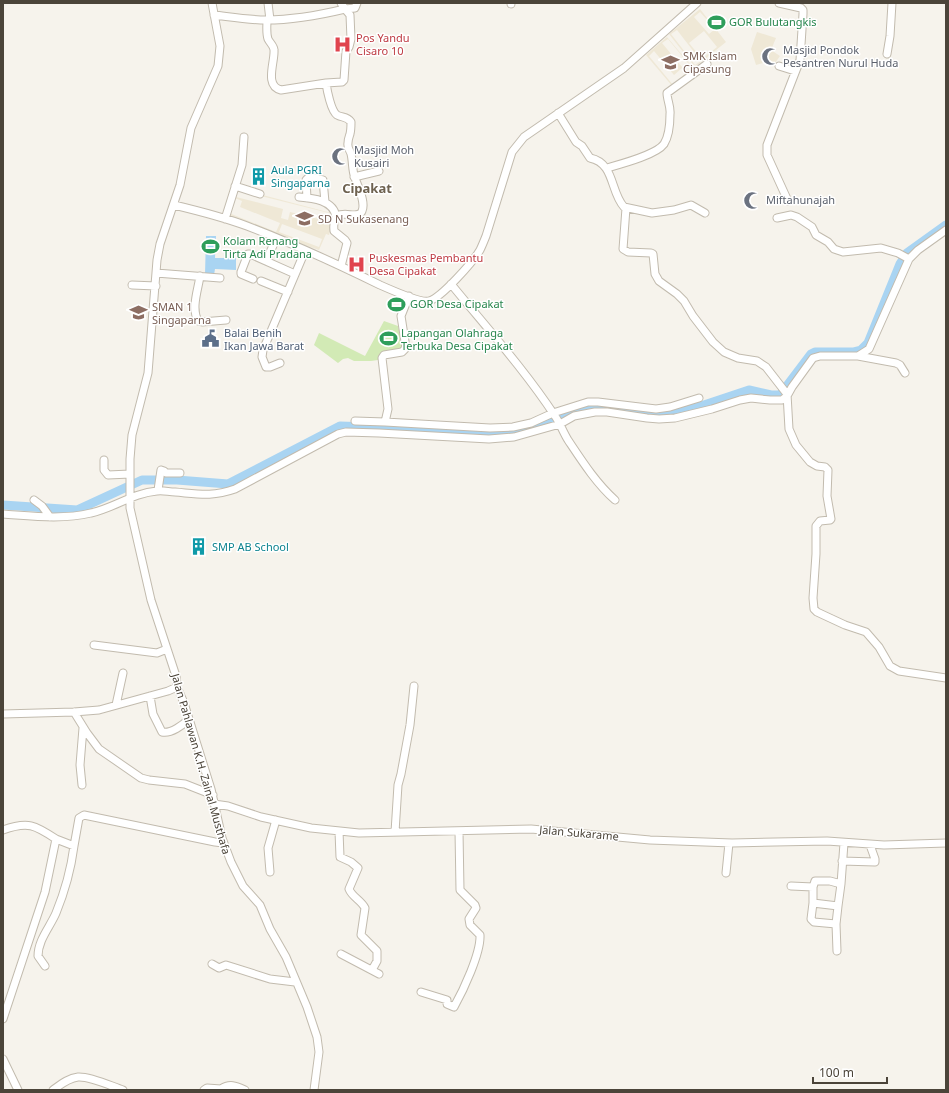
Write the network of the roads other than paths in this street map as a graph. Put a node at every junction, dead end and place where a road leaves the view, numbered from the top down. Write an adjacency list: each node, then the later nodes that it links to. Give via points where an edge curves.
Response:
1 (212, 3): 8 (street, Jalan Pahlawan K.H. Zainal Musthafa)
2 (268, 3): 9 (street)
3 (357, 3): 7 (street, via 355,8)
4 (697, 3): 15 (street, via 624,68)
5 (779, 3): 13 (street, via 803,10 801,56)
6 (892, 3): 10 (street)
7 (343, 6): 9 (street, via 304,17); 14 (street, via 350,15 351,39 346,53 344,80)
8 (214, 15): 9 (street); 26 (street, Jalan Pahlawan K.H. Zainal Musthafa, via 220,46 218,66 191,128)
9 (268, 20): 14 (street, via 268,40 274,49 271,75 276,89)
10 (887, 54)
11 (708, 64): 17 (street, via 667,93 669,128 661,148 648,155)
12 (779, 66): 13 (street)
13 (795, 71): 24 (street, via 767,145 767,155)
14 (326, 83): 19 (street, via 334,112 351,122 348,146)
15 (553, 117): 17 (street, via 582,146 590,158 596,159); 44 (street, via 524,137 512,152 481,249)
16 (244, 136): 20 (street, via 242,165)
17 (607, 168): 27 (street, via 620,202)
18 (379, 171): 19 (street)
19 (354, 176): 29 (street, via 361,192 362,211 358,214)
20 (235, 186): 21 (street); 31 (street)
21 (260, 194)
22 (298, 197): 23 (street)
23 (307, 198): 25 (street); 25 (street, via 306,180 311,177 323,180)
24 (788, 201)
25 (325, 202): 29 (street, via 333,207)
26 (174, 205): 31 (street); 38 (street, Jalan Pahlawan K.H. Zainal Musthafa, via 160,244)
27 (626, 208): 28 (street, via 652,213 691,205); 53 (street, via 623,249 628,252 651,252 659,281 684,301 713,342 724,352 738,358 757,361 766,367)
28 (705, 213)
29 (336, 217): 37 (street, via 334,231 347,243)
30 (777, 218): 35 (street, via 791,215 797,217 812,227 816,235 834,249 843,252 881,248)
31 (225, 219): 33 (street)
32 (946, 230): 35 (street)
33 (276, 239): 34 (street); 36 (street)
34 (305, 251): 37 (street); 39 (street)
35 (906, 257): 50 (street, via 872,345)
36 (266, 261): 39 (street); 42 (street, via 248,254 241,274)
37 (341, 266): 48 (street)
38 (156, 273): 40 (street); 46 (street, Jalan Pahlawan K.H. Zainal Musthafa)
39 (295, 274): 47 (street)
40 (200, 276): 41 (street); 49 (street, via 195,303 198,322)
41 (220, 278)
42 (253, 279)
43 (261, 282): 47 (street)
44 (451, 284): 48 (street, via 430,301); 55 (street)
45 (132, 286): 46 (street)
46 (156, 286): 60 (street, Jalan Pahlawan K.H. Zainal Musthafa, via 148,374 132,435)
47 (288, 292): 51 (street, via 262,357 266,367)
48 (409, 296): 57 (street, via 401,316 406,348 402,352 384,355 382,358 388,410)
49 (226, 320)
50 (858, 356): 52 (street, via 896,363); 53 (street, via 817,356)
51 (280, 363)
52 (904, 373)
53 (785, 392): 55 (street, via 782,400 778,401 752,398 675,418 659,419 595,412); 70 (street, via 789,429 796,445 810,462 828,470 827,496 831,518 820,521 816,526 814,609 866,632 893,669)
54 (700, 398): 55 (street, via 662,409 588,402)
55 (556, 418): 57 (street, via 513,427); 57 (street, via 514,437 489,439); 64 (street, via 589,471)
56 (354, 421): 57 (street)
57 (380, 426): 61 (street, via 338,434 222,494 208,495)
58 (104, 460): 60 (street, via 104,470 108,475)
59 (180, 473): 61 (street, via 166,473 161,470)
60 (130, 476): 62 (street, Jalan Pahlawan K.H. Zainal Musthafa)
61 (159, 487): 62 (street)
62 (130, 495): 66 (street, via 92,513); 68 (street, Jalan Pahlawan K.H. Zainal Musthafa, via 132,520 151,600)
63 (34, 500): 66 (street)
64 (614, 500)
65 (3, 514): 66 (street)
66 (48, 515)
67 (94, 645): 68 (street, via 157,653)
68 (167, 649): 72 (street, Jalan Pahlawan K.H. Zainal Musthafa)
69 (123, 673): 74 (street)
70 (946, 678)
71 (414, 686): 86 (street, via 410,726 398,785)
72 (177, 687): 73 (street); 77 (street, Jalan Pahlawan K.H. Zainal Musthafa)
73 (150, 696): 74 (street); 77 (street, via 162,732 172,730)
74 (116, 705): 75 (street, via 99,710)
75 (74, 712): 76 (street); 78 (street)
76 (3, 714)
77 (189, 719): 80 (street, Jalan Pahlawan K.H. Zainal Musthafa)
78 (84, 728): 79 (street, via 80,765); 80 (street, via 99,749 141,778 185,784)
79 (82, 785)
80 (213, 795): 81 (street, Jalan Pahlawan K.H. Zainal Musthafa)
81 (214, 804): 82 (street, Jalan Sukarame); 88 (street, Jalan Pahlawan K.H. Zainal Musthafa)
82 (276, 820): 84 (street, Jalan Sukarame); 95 (street, via 268,848)
83 (3, 830): 87 (street, via 31,825)
84 (339, 831): 86 (street, Jalan Sukarame); 107 (street, via 340,857 358,868 349,889 365,908 361,935 377,951 377,962)
85 (459, 831): 86 (street, Jalan Sukarame); 89 (street, Jalan Sukarame, via 531,829 650,840); 110 (street, via 460,890 476,904 469,919 470,925 480,935 479,944 455,1007 447,1004 447,1000)
86 (395, 832)
87 (56, 839): 93 (street); 111 (street, via 45,892)
88 (223, 843): 93 (street, via 84,815 79,818); 109 (street, Jalan Pahlawan K.H. Zainal Musthafa, via 239,879 260,905)
89 (729, 843): 90 (street, Jalan Sukarame); 96 (street)
90 (844, 843): 92 (street, Jalan Sukarame); 94 (street)
91 (946, 843): 92 (street, Jalan Sukarame, via 884,846)
92 (870, 844): 94 (street, via 875,862)
93 (74, 846): 106 (street, via 61,900 39,949 38,956)
94 (842, 861): 97 (street)
95 (270, 872)
96 (726, 874)
97 (841, 884): 99 (street, via 817,880); 101 (street)
98 (791, 886): 99 (street)
99 (813, 887): 100 (street)
100 (813, 903): 101 (street); 102 (street, via 812,921)
101 (838, 906): 102 (street)
102 (836, 924): 103 (street)
103 (837, 951)
104 (341, 954): 107 (street)
105 (212, 964): 109 (street, via 219,968 226,965 270,979)
106 (45, 966)
107 (372, 970): 108 (street)
108 (379, 974)
109 (296, 982): 118 (street, Jalan Pahlawan K.H. Zainal Musthafa, via 318,1043)
110 (421, 992)
111 (3, 1019)
112 (3, 1058): 113 (street)
113 (18, 1090)
114 (53, 1090): 115 (street, via 77,1077)
115 (123, 1090)
116 (204, 1090): 117 (street, via 233,1085)
117 (245, 1090)
118 (314, 1090)

